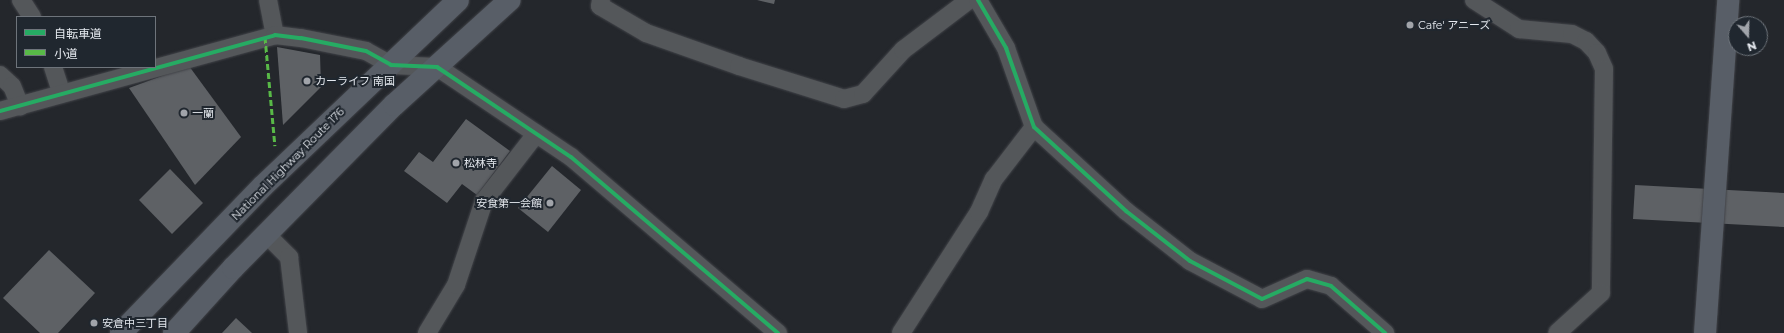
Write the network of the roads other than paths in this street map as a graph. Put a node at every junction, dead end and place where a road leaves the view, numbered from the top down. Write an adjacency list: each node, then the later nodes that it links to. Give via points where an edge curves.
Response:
1 (21, 0): 10 (street)
2 (268, 0): 11 (street)
3 (458, 0): 12 (highway, National Highway Route 176)
4 (510, 0): 13 (highway)
5 (601, 0): 6 (street, via 600,6 646,33 844,99 863,94 903,50)
6 (969, 0)
7 (978, 0): 21 (street, via 1006,48)
8 (1474, 0): 31 (street, via 1519,29 1572,34 1586,41 1597,53 1604,69 1601,293)
9 (1728, 0): 32 (highway)
10 (31, 16)
11 (275, 35): 12 (street, via 366,51); 15 (street)
12 (391, 65): 13 (street); 24 (highway, National Highway Route 176, via 263,186)
13 (437, 67): 22 (street); 23 (highway, via 394,105)
14 (53, 68): 18 (street)
15 (156, 68)
16 (156, 68): 18 (street)
17 (0, 75): 19 (street, via 12,86)
18 (62, 94): 19 (street)
19 (20, 106): 20 (street)
20 (0, 111)
21 (1034, 127): 29 (street, via 994,179 980,212); 30 (street, via 1126,211 1190,261 1262,299 1307,279 1331,286)
22 (536, 134): 27 (street, via 484,201 456,285); 28 (street, via 571,157)
23 (266, 234): 25 (highway); 26 (street, via 288,257)
24 (121, 333)
25 (174, 333)
26 (298, 333)
27 (427, 333)
28 (778, 333)
29 (901, 333)
30 (1384, 333)
31 (1557, 333)
32 (1705, 333)

